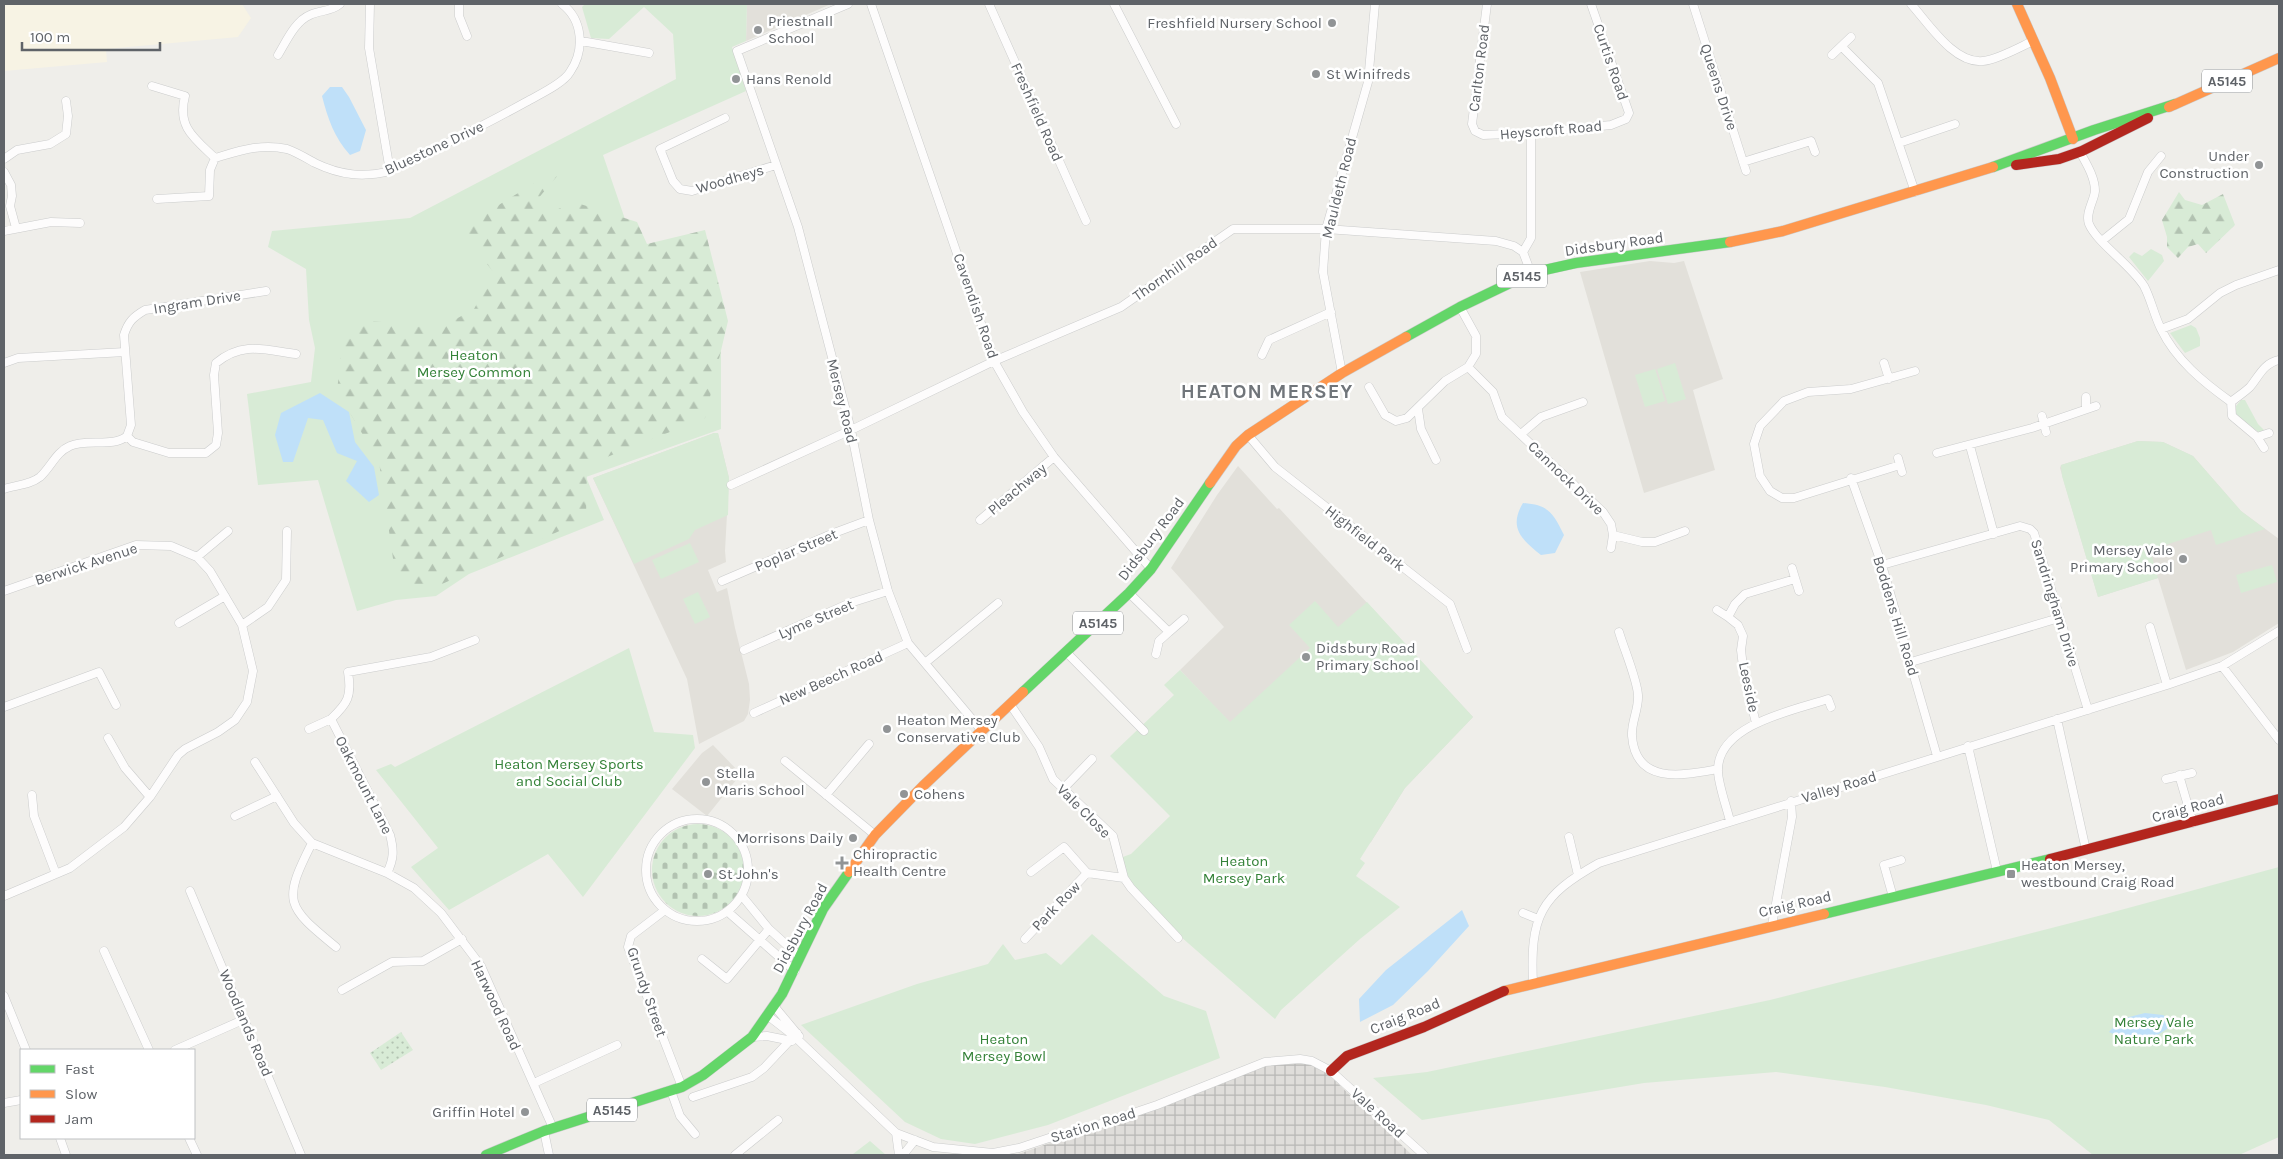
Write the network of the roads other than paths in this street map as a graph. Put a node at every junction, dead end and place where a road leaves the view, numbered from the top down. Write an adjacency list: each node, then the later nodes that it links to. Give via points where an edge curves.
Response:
1 (340, 4): 21 (street, via 335,9 309,15 297,24)
2 (370, 4): 45 (street, via 369,48)
3 (459, 4): 15 (street, via 459,16)
4 (562, 4): 17 (street, via 577,23)
5 (848, 4): 43 (street, Mersey Road, via 737,51)
6 (871, 4): 67 (street, Cavendish Road)
7 (989, 4): 50 (street, Freshfield Road)
8 (1114, 4): 30 (street)
9 (1375, 4): 53 (street, Mauldeth Road, via 1368,82)
10 (1487, 4): 33 (street, Carlton Road, via 1472,124)
11 (1591, 4): 29 (street, Curtis Road, via 1629,113)
12 (1692, 4): 42 (street, Queens Drive)
13 (1911, 4): 18 (street, via 1955,53 1970,61 1985,61)
14 (2017, 4): 18 (main road)
15 (467, 36)
16 (1851, 37): 19 (street)
17 (581, 41): 20 (street); 45 (street, Bluestone Drive, via 570,73 550,89 472,132)
18 (2033, 41): 27 (main road)
19 (1842, 47): 22 (street); 36 (street, via 1878,83)
20 (649, 53)
21 (278, 55)
22 (1832, 55)
23 (2279, 58): 26 (main road, Didsbury Road / A5145)
24 (152, 86): 40 (street, via 185,96 181,111 185,125)
25 (66, 101): 41 (street, via 66,134 50,144 17,150)
26 (2175, 104): 32 (main road, Didsbury Road / A5145); 38 (main road, Didsbury Road / A5145)
27 (2062, 108): 32 (main road, via 2074,124 2084,130); 35 (main road)
28 (725, 118): 43 (street, Woodheys, via 660,149 673,181 680,189 692,191)
29 (1626, 119): 34 (street, Heyscroft Road, via 1611,124)
30 (1176, 124)
31 (1955, 124): 36 (street)
32 (2094, 130): 35 (main road, Didsbury Road / A5145)
33 (1475, 131): 34 (street, Heyscroft Road, via 1483,135)
34 (1531, 133): 56 (street, via 1532,238)
35 (2073, 139): 38 (main road); 44 (main road, Didsbury Road / A5145)
36 (1899, 143): 48 (street)
37 (1815, 152): 42 (street, via 1811,141)
38 (2080, 152): 44 (main road, Didsbury Road / A5145, via 2059,159); 55 (street, via 2095,191 2088,222)
39 (2160, 156): 55 (street, via 2155,170 2148,172 2129,219)
40 (215, 158): 45 (street, Bluestone Drive, via 249,148 274,148 289,150 333,172 348,175); 49 (street, via 210,170 209,196)
41 (4, 160)
42 (1743, 162): 46 (street, Queens Drive)
43 (776, 165): 81 (street, Mersey Road, via 798,227)
44 (1988, 169): 48 (main road, Didsbury Road / A5145)
45 (390, 171)
46 (1746, 171)
47 (4, 172): 52 (street, via 11,184 10,206)
48 (1915, 192): 58 (main road, Didsbury Road / A5145, via 1748,239 1576,263)
49 (157, 199)
50 (1086, 221)
51 (80, 223): 52 (street, via 51,222)
52 (16, 228): 54 (street)
53 (1326, 229): 56 (street, Thornhill Road, via 1496,241); 61 (street, Mauldeth Road, via 1323,272); 67 (street, Thornhill Road, via 1233,228 1121,307)
54 (4, 231)
55 (2103, 240): 62 (street, via 2144,286)
56 (1523, 252): 58 (street)
57 (2279, 270): 62 (street, via 2220,293 2188,319)
58 (1531, 273): 60 (main road, Didsbury Road / A5145)
59 (266, 291): 63 (street, Ingram Drive, via 145,310 127,325)
60 (1460, 307): 70 (street, via 1476,336 1476,354); 72 (main road, Didsbury Road / A5145)
61 (1330, 312): 65 (street, via 1269,340); 72 (street, Mauldeth Road)
62 (2161, 329): 77 (street, via 2176,354)
63 (125, 352): 69 (street, via 18,358); 85 (street, Ingram Drive, via 131,425)
64 (296, 354): 85 (street, via 254,348 237,350 216,363 218,433 216,445 206,453 169,453 133,442)
65 (1262, 355)
66 (2279, 360): 77 (street, via 2261,371 2249,388)
67 (994, 361): 81 (street, Thornhill Road); 90 (street, Cavendish Road)
68 (1884, 363): 73 (street)
69 (4, 364)
70 (1468, 367): 79 (street, via 1445,381); 83 (street, Cannock Drive, via 1493,392 1502,417)
71 (1915, 371): 73 (street)
72 (1342, 372): 84 (main road, Didsbury Road / A5145)
73 (1889, 379): 93 (street, via 1851,390 1808,392 1784,401 1760,426 1754,444 1760,476 1770,491 1782,498 1794,498)
74 (1368, 387): 79 (street, via 1385,415 1396,421 1407,418)
75 (2086, 397): 80 (street)
76 (1584, 402): 83 (street, via 1541,416)
77 (2231, 402): 86 (street, via 2232,416)
78 (2096, 406): 80 (street)
79 (1418, 408): 91 (street, via 1421,429)
80 (2086, 409): 87 (street)
81 (851, 430): 94 (street, Thornhill Road); 96 (street, Mersey Road)
82 (2269, 433): 86 (street)
83 (1521, 434): 102 (street, Cannock Drive, via 1603,512 1611,524)
84 (1248, 435): 107 (main road, Didsbury Road / A5145, via 1233,450); 128 (street, Highfield Park, via 1275,467 1450,604)
85 (127, 436): 95 (street, via 122,440 70,446 40,477)
86 (2257, 437): 88 (street)
87 (1970, 446): 89 (street); 101 (street)
88 (2264, 448)
89 (1937, 453)
90 (1054, 457): 97 (street, Pleachway); 107 (street, Cavendish Road)
91 (1436, 460)
92 (1900, 465): 93 (street)
93 (1852, 478): 105 (street, Boddens Hill Road)
94 (731, 485)
95 (4, 489)
96 (869, 520): 109 (street, Poplar Street); 110 (street, Mersey Road)
97 (980, 520)
98 (228, 531): 104 (street)
99 (1684, 531): 102 (street, via 1655,542)
100 (287, 532): 121 (street, via 286,580 268,607)
101 (1994, 534): 105 (street, Sandringham Drive); 118 (street, Sandringham Drive, via 2020,526 2034,533)
102 (1613, 535): 103 (street)
103 (1611, 548)
104 (197, 557): 112 (street, Berwick Avenue, via 171,546 136,545); 114 (street, Berwick Avenue)
105 (1882, 565): 132 (street, Boddens Hill Road)
106 (1792, 568): 108 (street)
107 (1151, 569): 113 (main road, Didsbury Road / A5145)
108 (1795, 579): 111 (street); 117 (street, via 1745,594)
109 (722, 581)
110 (888, 591): 127 (street, Mersey Road); 129 (street, Lyme Street, via 850,603)
111 (1799, 591)
112 (4, 592)
113 (1129, 593): 124 (street); 130 (main road, Didsbury Road / A5145)
114 (225, 596): 120 (street); 121 (street, Berwick Avenue)
115 (998, 603): 133 (street)
116 (1717, 610): 117 (street, Leeside)
117 (1728, 618): 144 (street, Leeside, via 1738,625 1743,636 1744,675)
118 (2059, 618): 132 (street); 140 (street, Sandringham Drive)
119 (1184, 619): 124 (street)
120 (179, 623)
121 (242, 625): 164 (street, Berwick Avenue, via 253,671 248,702 230,725 178,755)
122 (2150, 627): 135 (street)
123 (2279, 631): 134 (street, Valley Road)
124 (1169, 632): 131 (street, via 1160,640)
125 (1619, 632): 156 (street, via 1638,693 1632,737 1638,756 1648,768 1664,775 1678,776)
126 (475, 640): 142 (street, via 431,657 348,672 349,698)
127 (908, 644): 133 (street, Mersey Road); 141 (street, New Beech Road)
128 (1467, 649)
129 (744, 650)
130 (1067, 653): 137 (main road, Didsbury Road / A5145); 147 (street)
131 (1156, 654)
132 (1910, 662): 152 (street, Boddens Hill Road)
133 (925, 663): 146 (street, Mersey Road)
134 (2222, 666): 135 (street, Valley Road); 149 (street)
135 (2167, 685): 140 (street, Valley Road)
136 (1830, 703): 144 (street)
137 (1010, 704): 146 (main road, Didsbury Road / A5145); 160 (street, Vale Close, via 1039,747 1053,779)
138 (116, 705): 139 (street, via 99,672)
139 (4, 707)
140 (2088, 710): 143 (street, Valley Road)
141 (754, 713)
142 (331, 719): 145 (street, Oakmount Lane); 179 (street, Oakmount Lane, via 390,834 394,852)
143 (2057, 719): 151 (street, Valley Road); 173 (street)
144 (1756, 723): 156 (street, via 1738,734 1722,753)
145 (309, 728)
146 (982, 731): 170 (main road, Didsbury Road / A5145)
147 (1144, 731)
148 (108, 738): 164 (street, via 125,768)
149 (2279, 740)
150 (868, 744): 162 (street)
151 (1968, 746): 152 (street, Valley Road); 175 (street)
152 (1937, 756): 166 (street, Valley Road)
153 (1092, 759): 160 (street)
154 (785, 761): 162 (street)
155 (255, 762): 163 (street, Harwood Road)
156 (1718, 769): 168 (street)
157 (2192, 773): 158 (street)
158 (2179, 775): 159 (street); 169 (street)
159 (2166, 779)
160 (1063, 789): 181 (street, Vale Close, via 1113,836)
161 (32, 795): 178 (street, via 34,816)
162 (826, 795): 170 (street)
163 (276, 796): 167 (street); 172 (street, Harwood Road)
164 (150, 797): 178 (street, Berwick Avenue, via 124,827 83,860)
165 (2279, 799): 169 (main road, Craig Road)
166 (1791, 801): 168 (street, Valley Road); 190 (street, via 1792,817)
167 (235, 816)
168 (1730, 821): 180 (street, Valley Road, via 1599,863)
169 (2193, 823): 173 (main road, Craig Road)
170 (875, 835): 198 (main road, Didsbury Road / A5145, via 823,909)
171 (1569, 837): 180 (street)
172 (312, 843): 179 (street, Harwood Road); 196 (street, via 295,877 292,894 297,910 306,922)
173 (2086, 850): 175 (main road, Craig Road)
174 (1901, 860): 185 (street, via 1884,865)
175 (1997, 871): 185 (main road, Craig Road)
176 (1031, 872): 177 (street, via 1064,847)
177 (1087, 873): 181 (street); 194 (street, Park Row)
178 (56, 874): 183 (street, Berwick Avenue)
179 (387, 874): 193 (street, Harwood Road, via 429,900)
180 (1578, 875): 189 (street, Valley Road, via 1556,890)
181 (1124, 878): 192 (street, Vale Close)
182 (190, 891): 206 (street, Woodlands Road)
183 (4, 896)
184 (742, 896): 186 (street, via 748,881 749,864 745,848 722,824 689,818 660,834 650,848 646,864 647,881 653,897); 187 (street); 191 (street)
185 (1893, 897): 190 (main road, Craig Road)
186 (665, 910): 187 (street, via 696,922); 216 (street, Grundy Street, via 630,936 628,947)
187 (728, 912): 195 (street)
188 (1523, 913): 189 (street)
189 (1538, 919): 201 (street, Valley Road, via 1532,956)
190 (1772, 925): 201 (main road, Craig Road)
191 (769, 929): 195 (street); 198 (street)
192 (1178, 938)
193 (462, 939): 202 (street, via 423,961 392,962); 215 (street, Harwood Road, via 480,966)
194 (1025, 939)
195 (761, 941): 199 (street, via 727,979); 200 (street)
196 (336, 947)
197 (104, 951): 211 (street)
198 (800, 956): 200 (main road, Didsbury Road / A5145)
199 (702, 959)
200 (795, 971): 204 (main road, Didsbury Road / A5145)
201 (1533, 984): 214 (main road, Craig Road, via 1497,993 1424,1027 1347,1056)
202 (342, 990)
203 (4, 996): 210 (street)
204 (774, 1006): 205 (main road, Didsbury Road / A5145); 208 (street, Station Road)
205 (768, 1015): 207 (main road, Didsbury Road / A5145); 208 (street, Station Road)
206 (245, 1019): 212 (street); 230 (street, Woodlands Road)
207 (752, 1037): 208 (street); 216 (main road, Didsbury Road / A5145)
208 (794, 1037): 213 (street, Station Road); 213 (street, Station Road); 218 (street, via 752,1077)
209 (617, 1045): 215 (street)
210 (26, 1049)
211 (149, 1049)
212 (177, 1049)
213 (818, 1059): 223 (street, Station Road)
214 (1331, 1071): 227 (street, Station Road, via 1300,1059 1265,1062 1157,1105 1068,1135 1010,1150 957,1150); 236 (street, Vale Road)
215 (534, 1083): 222 (street, Harwood Road)
216 (682, 1087): 217 (main road, Didsbury Road / A5145)
217 (671, 1092): 222 (main road, Didsbury Road / A5145); 224 (street, via 680,1116)
218 (693, 1097)
219 (20, 1100): 220 (street)
220 (4, 1103)
221 (778, 1120): 233 (street)
222 (548, 1130): 231 (main road, Didsbury Road / A5145); 232 (street, Harwood Road)
223 (896, 1133): 227 (street, Station Road); 234 (street)
224 (695, 1134)
225 (60, 1139): 228 (street)
226 (189, 1139): 229 (street)
227 (915, 1140): 235 (street)
228 (66, 1155)
229 (197, 1155)
230 (301, 1155)
231 (486, 1155)
232 (549, 1155)
233 (735, 1155)
234 (899, 1155)
235 (903, 1155)
236 (1424, 1155)

